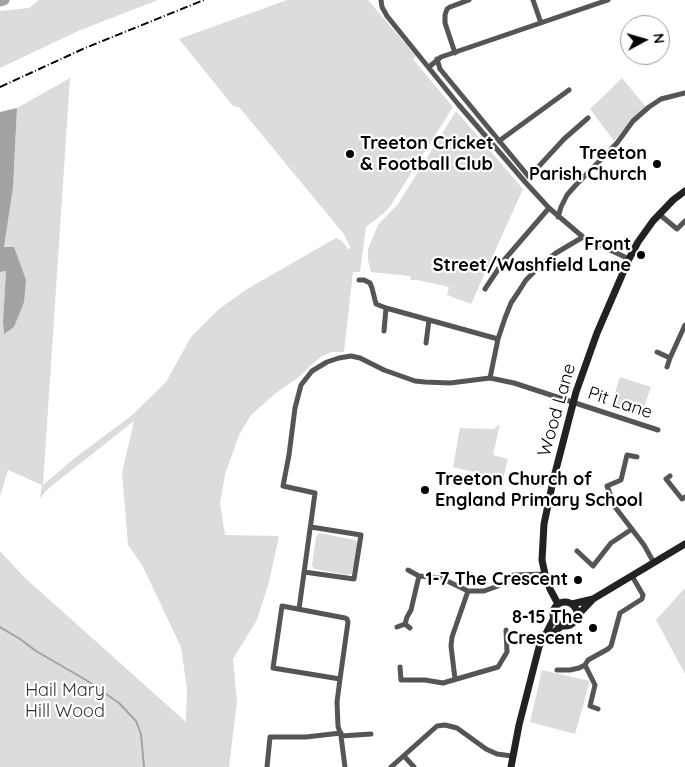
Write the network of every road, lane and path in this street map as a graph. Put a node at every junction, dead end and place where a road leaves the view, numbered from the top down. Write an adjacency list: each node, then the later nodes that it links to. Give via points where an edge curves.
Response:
1 (381, 0): 8 (street, via 386,16)
2 (469, 0): 6 (street, via 450,7 445,15)
3 (532, 0): 5 (street)
4 (608, 0): 5 (street)
5 (541, 23): 6 (street)
6 (455, 52): 7 (street)
7 (437, 59): 8 (street); 12 (street, via 440,69)
8 (429, 67): 14 (street)
9 (569, 90): 12 (street)
10 (685, 92): 16 (street, via 661,99 633,121 575,186)
11 (588, 118): 12 (street, via 529,177)
12 (499, 141)
13 (685, 191): 15 (street, Wood Lane)
14 (549, 208): 16 (street); 21 (street, via 505,259)
15 (659, 214): 17 (street, via 678,229); 19 (street, Wood Lane)
16 (558, 217): 18 (street)
17 (685, 221)
18 (583, 237): 19 (street); 26 (street, via 556,253 526,280 512,303)
19 (629, 259): 32 (street, Wood Lane, via 597,333)
20 (359, 280): 22 (street, via 370,283 376,304)
21 (485, 289)
22 (386, 308): 23 (street); 25 (street)
23 (429, 320): 26 (street); 27 (street)
24 (685, 325): 29 (street)
25 (384, 331)
26 (498, 338): 31 (street)
27 (426, 343)
28 (657, 352): 29 (street)
29 (670, 358): 30 (street)
30 (667, 367)
31 (490, 378): 32 (street, Pit Lane); 37 (street, Pit Lane, via 450,383 415,381 351,356 327,362 312,371 301,385 295,408 283,486 315,493)
32 (573, 402): 33 (street, Pit Lane); 44 (street, Wood Lane, via 544,524 542,554)
33 (658, 430)
34 (637, 457): 38 (street, via 627,455 621,480 607,486 615,507)
35 (670, 476): 36 (street, via 666,479)
36 (684, 499)
37 (311, 526): 43 (street); 43 (street, via 361,535 354,579)
38 (632, 529): 40 (street, via 611,543 594,566); 41 (street)
39 (685, 544): 41 (street)
40 (577, 551)
41 (654, 563): 46 (street)
42 (408, 570): 45 (street)
43 (304, 572): 51 (street)
44 (545, 574): 47 (street, via 514,575 491,589); 49 (street, Wood Lane)
45 (419, 576): 47 (street, via 441,578); 54 (street)
46 (632, 576): 48 (street); 60 (street, via 644,596 620,613 611,646)
47 (468, 590): 64 (street, via 452,637)
48 (594, 599): 50 (street); 52 (street)
49 (558, 604): 50 (street); 53 (street, via 553,610)
50 (572, 604): 52 (street)
51 (298, 610): 63 (street, via 347,620); 63 (street, via 282,606 274,668)
52 (576, 617): 55 (street)
53 (554, 618): 55 (street); 59 (street)
54 (405, 624): 56 (street); 57 (street)
55 (563, 625): 59 (street)
56 (397, 627)
57 (410, 628)
58 (506, 630): 64 (street, via 507,652 498,667)
59 (542, 642): 69 (street)
60 (585, 665): 62 (street); 65 (street, via 595,685 590,706)
61 (400, 667): 64 (street, via 401,680 443,683)
62 (557, 670)
63 (340, 679): 66 (street, via 337,702)
64 (455, 679)
65 (598, 709)
66 (341, 734): 67 (street); 70 (street, via 270,737); 71 (street)
67 (371, 734)
68 (404, 756): 69 (street, via 437,726 445,725 457,728 486,749); 72 (street); 73 (street)
69 (512, 756): 74 (street)
70 (267, 767)
71 (345, 767)
72 (391, 767)
73 (414, 767)
74 (511, 767)

